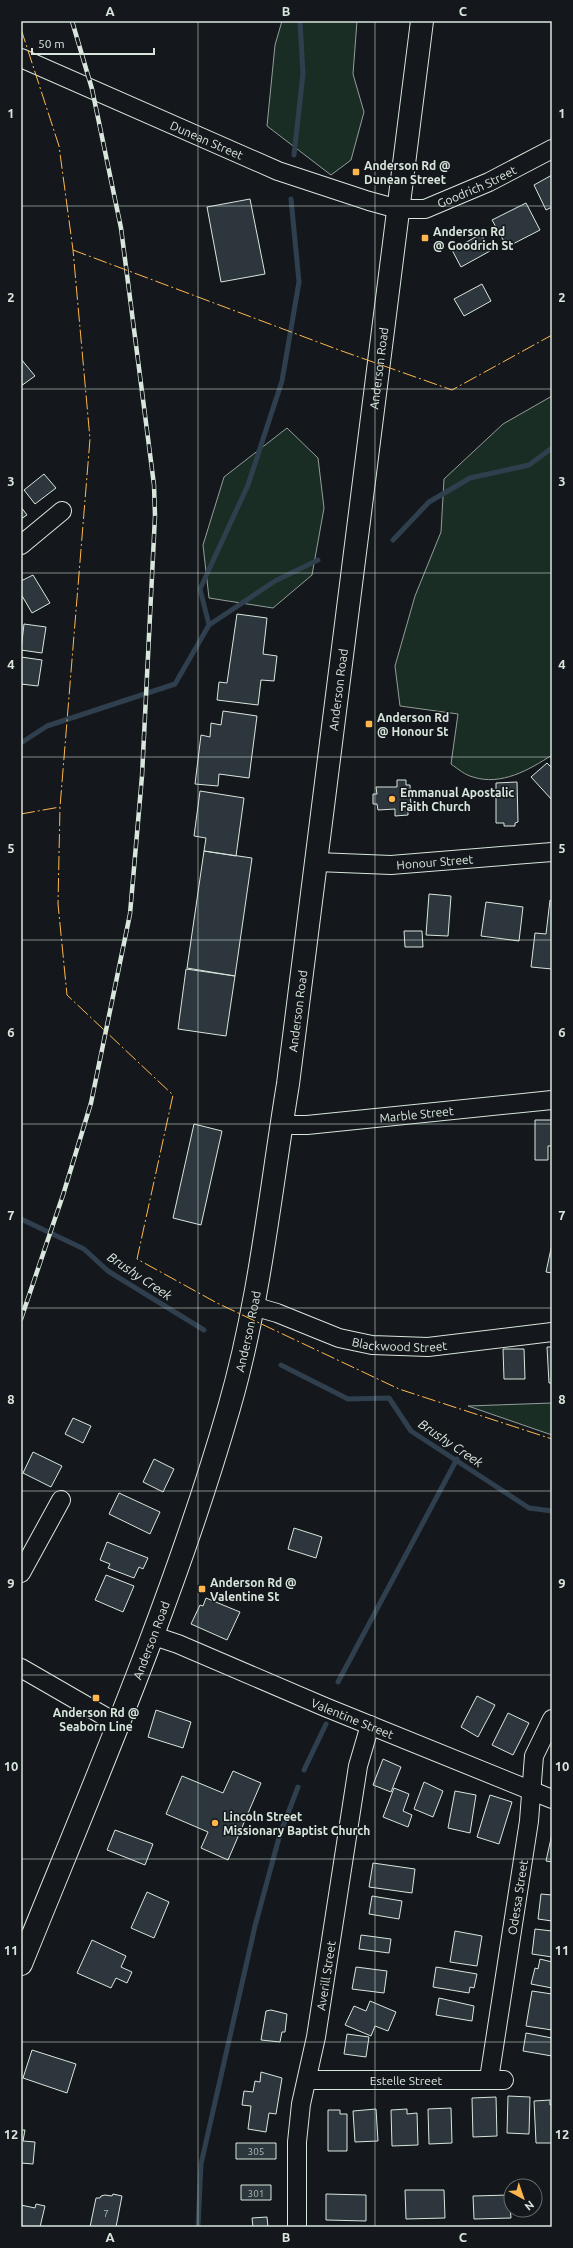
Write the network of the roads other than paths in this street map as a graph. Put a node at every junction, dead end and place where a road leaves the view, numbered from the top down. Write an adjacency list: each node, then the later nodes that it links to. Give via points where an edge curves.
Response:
1 (422, 21): 4 (main road, Anderson Road)
2 (21, 58): 4 (street, Dunean Street, via 278,171)
3 (552, 149): 4 (street, Goodrich Street, via 489,182 425,209)
4 (398, 209): 8 (main road, Anderson Road)
5 (62, 511): 6 (street)
6 (21, 545)
7 (550, 850): 8 (street, Honour Street, via 391,865)
8 (317, 862): 10 (main road, Anderson Road)
9 (552, 1100): 10 (street, Marble Street, via 306,1125)
10 (281, 1125): 11 (main road, Anderson Road, via 275,1182)
11 (253, 1306): 12 (street, Blackwood Street, via 339,1338 372,1345 428,1347); 15 (main road, Anderson Road, via 229,1407 190,1534)
12 (552, 1332)
13 (61, 1500): 14 (street)
14 (21, 1573)
15 (154, 1636): 18 (main road, Anderson Road); 19 (street, Valentine Street)
16 (21, 1668): 18 (street)
17 (552, 1718): 20 (street, Odessa Street, via 534,1756)
18 (118, 1724): 22 (main road, Anderson Road)
19 (370, 1725): 20 (street, Valentine Street); 24 (street, Averill Street, via 358,1766)
20 (531, 1790): 21 (street, Valentine Street); 23 (street, Odessa Street)
21 (552, 1799)
22 (21, 1964)
23 (496, 2079): 24 (street, Estelle Street)
24 (307, 2080): 25 (street, Averill Street, via 301,2104 297,2142)
25 (298, 2227)

